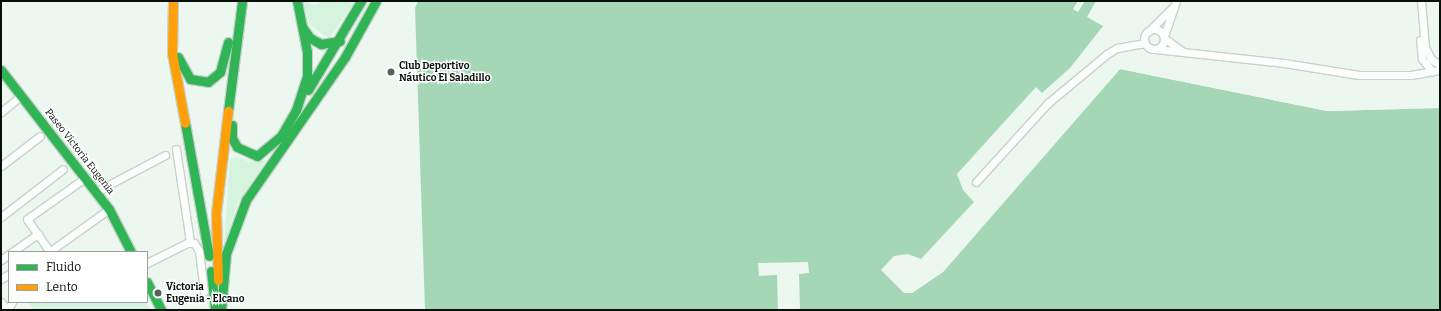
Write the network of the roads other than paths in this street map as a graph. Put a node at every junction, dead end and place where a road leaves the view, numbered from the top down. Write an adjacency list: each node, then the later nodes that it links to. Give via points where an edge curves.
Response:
1 (173, 1): 45 (main road, via 172,53)
2 (178, 1): 3 (main road, via 176,34 179,63 190,79 202,82 214,79 224,63)
3 (234, 1)
4 (238, 1): 45 (main road)
5 (242, 1): 25 (main road)
6 (297, 1): 12 (main road)
7 (362, 1): 17 (main road)
8 (372, 1): 17 (main road, via 356,29)
9 (377, 1): 53 (main road, via 244,206 226,254)
10 (1421, 1): 14 (street)
11 (1175, 4): 13 (street); 15 (street)
12 (302, 25): 17 (main road, via 314,40); 27 (main road, via 307,76)
13 (1149, 31): 15 (street, via 1156,30); 16 (street)
14 (1422, 36): 20 (street); 21 (street, via 1427,53)
15 (1164, 37): 18 (street, via 1162,46); 19 (street)
16 (1144, 43): 18 (street); 35 (street, via 1117,48 1107,54 1048,103)
17 (336, 44): 27 (main road)
18 (1155, 49): 19 (street)
19 (1182, 51): 24 (street, via 1359,75)
20 (1421, 57): 23 (street); 24 (street, via 1415,70)
21 (1440, 66)
22 (1, 70): 26 (main road, Paseo Victoria Eugenia)
23 (1436, 71): 24 (street)
24 (1392, 75)
25 (232, 78): 27 (main road, via 232,138 242,152 264,153 281,136); 53 (main road, via 214,247)
26 (21, 96): 28 (street); 34 (main road, Paseo Victoria Eugenia)
27 (296, 110)
28 (1, 112)
29 (40, 136): 32 (street)
30 (176, 149): 40 (street)
31 (165, 155): 36 (street)
32 (1, 166)
33 (63, 169): 38 (street)
34 (86, 177): 36 (main road, Paseo Victoria Eugenia); 39 (street, via 27,219)
35 (976, 182)
36 (97, 191): 37 (main road, Paseo Victoria Eugenia)
37 (109, 209): 43 (street); 44 (main road, Paseo Victoria Eugenia)
38 (1, 216)
39 (38, 234): 41 (street); 42 (street)
40 (190, 242): 46 (street); 48 (street, via 199,251)
41 (13, 251)
42 (48, 251)
43 (50, 251)
44 (130, 251)
45 (210, 260): 52 (main road)
46 (148, 263)
47 (148, 284): 51 (main road)
48 (204, 292)
49 (1, 302): 50 (street)
50 (7, 310)
51 (161, 310)
52 (215, 310)
53 (221, 310)

